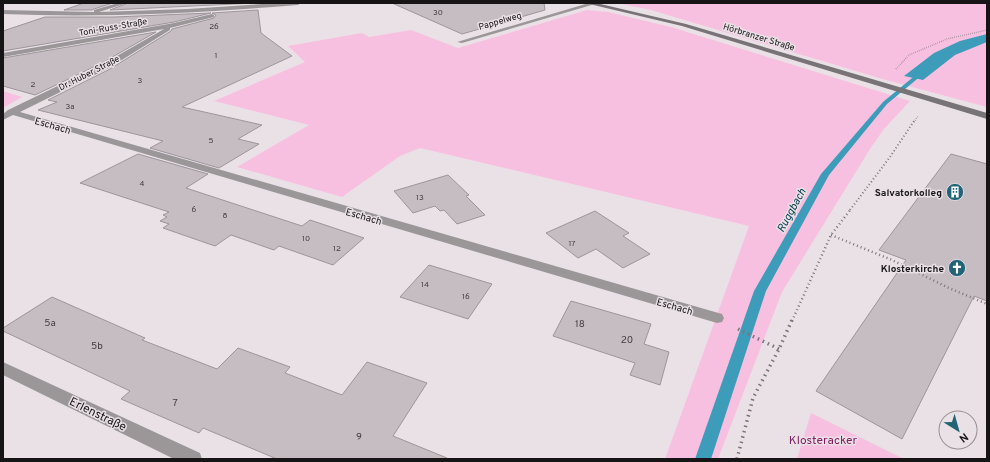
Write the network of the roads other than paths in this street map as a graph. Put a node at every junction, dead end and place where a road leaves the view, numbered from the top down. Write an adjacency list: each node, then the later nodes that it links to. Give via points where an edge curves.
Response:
1 (124, 3): 6 (street)
2 (298, 3): 4 (street)
3 (590, 3): 8 (street, Pappelweg); 11 (street, Hörbranzer Straße, via 663,20)
4 (224, 10): 6 (street); 7 (street, Toni-Russ-Straße, via 213,16)
5 (3, 12): 6 (street)
6 (79, 15)
7 (174, 25): 9 (street, Toni-Russ-Straße); 10 (street, Dr. Huber Straße, via 106,66)
8 (460, 42)
9 (3, 54)
10 (7, 115): 12 (street, Eschach)
11 (987, 116)
12 (717, 318)
13 (3, 368): 14 (street, Erlenstraße)
14 (192, 459)

